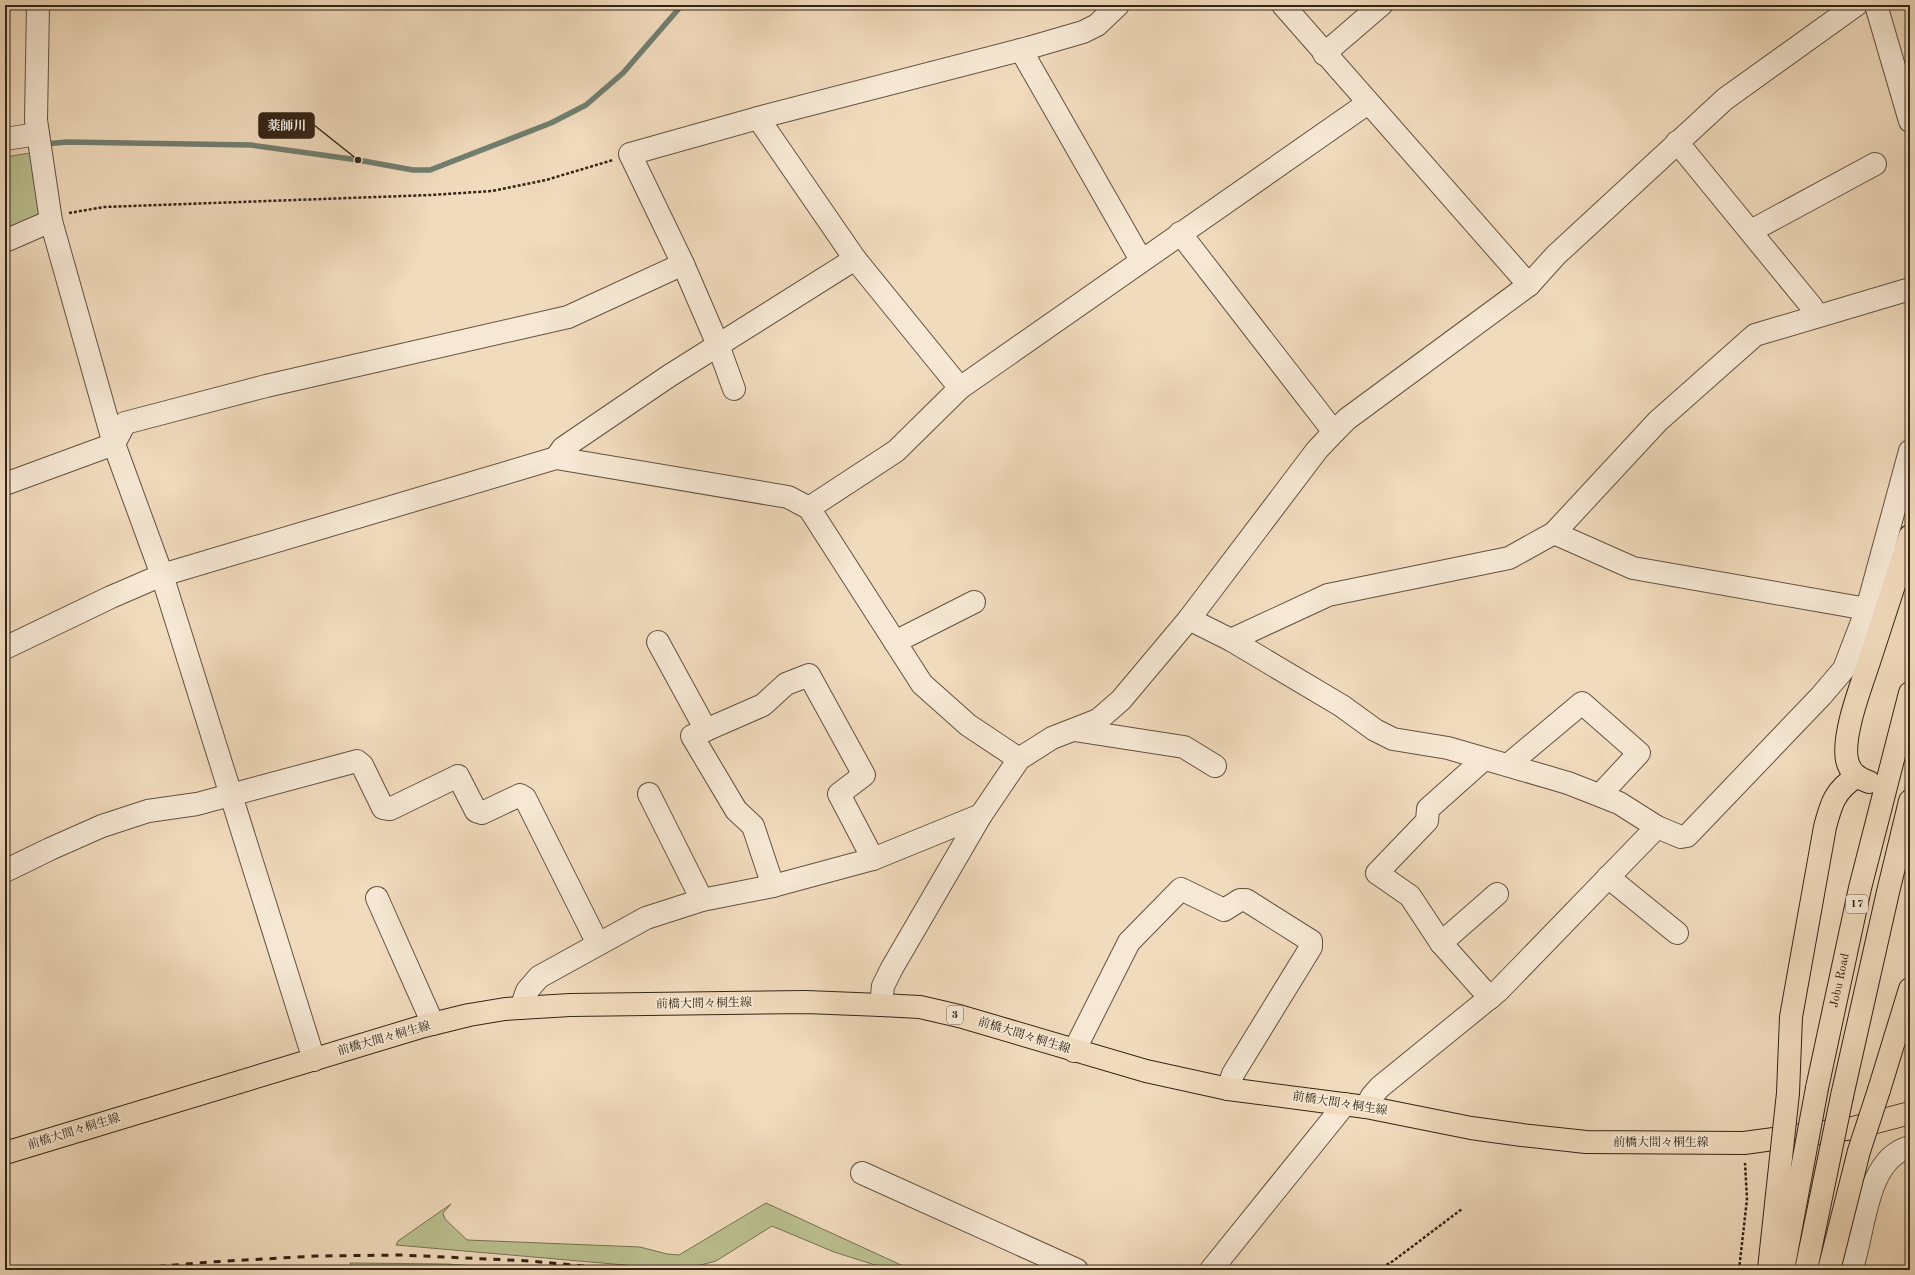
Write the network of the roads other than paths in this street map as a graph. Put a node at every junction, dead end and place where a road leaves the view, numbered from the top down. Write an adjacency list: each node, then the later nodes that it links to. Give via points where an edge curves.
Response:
1 (38, 5): 12 (street)
2 (1118, 5): 7 (street, via 1097,25 1084,32)
3 (1283, 5): 8 (street)
4 (1381, 5): 8 (street)
5 (1856, 5): 14 (street, via 1725,99)
6 (1876, 5): 11 (street)
7 (1021, 50): 10 (street); 21 (street)
8 (1324, 54): 9 (street)
9 (1368, 102): 18 (street); 23 (street)
10 (758, 118): 20 (street); 22 (street, via 630,154)
11 (1910, 121)
12 (38, 134): 13 (street); 16 (street)
13 (5, 140)
14 (1677, 142): 17 (street); 23 (street, via 1556,255)
15 (1875, 164): 17 (street)
16 (51, 221): 19 (street); 30 (street)
17 (1751, 231): 25 (street, via 1812,307)
18 (1180, 233): 21 (street); 29 (street)
19 (5, 241)
20 (855, 259): 26 (street); 27 (street)
21 (1141, 260): 27 (street)
22 (683, 264): 26 (street); 30 (street, via 568,317 266,386 125,423)
23 (1529, 285): 29 (street, via 1347,419)
24 (1910, 289): 25 (street)
25 (1816, 316): 35 (street, via 1755,335 1658,421)
26 (718, 344): 28 (street); 32 (street, via 563,448)
27 (960, 388): 34 (street, via 896,451)
28 (734, 389)
29 (1334, 432): 40 (street, via 1317,450)
30 (114, 444): 33 (street); 37 (street)
31 (1910, 451): 39 (street)
32 (556, 458): 34 (street, via 788,497); 37 (street)
33 (5, 484)
34 (809, 508): 43 (street)
35 (1554, 533): 39 (street, via 1633,568); 41 (street, via 1509,558 1328,595)
36 (1910, 536): 83 (main road, bridge, via 1852,717 1847,742 1847,759 1864,780 1845,784 1831,803 1825,826 1791,1018 1788,1093)
37 (162, 575): 44 (street); 53 (street)
38 (974, 602): 43 (street)
39 (1867, 609): 57 (street, via 1844,669 1687,836 1681,837)
40 (1190, 619): 41 (street); 47 (street, via 1121,700 1098,720)
41 (1231, 640): 49 (street, via 1393,739 1448,748)
42 (658, 642): 46 (street)
43 (895, 642): 48 (street, via 922,684 968,725)
44 (5, 648)
45 (1910, 694): 84 (main road, Jobu Road / 17, bridge, via 1860,888 1817,1088)
46 (706, 730): 58 (street, via 763,705 786,684 809,675 864,775 839,794); 61 (street, via 692,736 736,810 753,826)
47 (1073, 730): 48 (street, via 1052,738); 51 (street, via 1184,747)
48 (1019, 759): 56 (street)
49 (1484, 759): 50 (street); 66 (street, via 1428,809 1428,821 1377,872 1410,896)
50 (1508, 765): 54 (street); 54 (street, via 1582,703 1639,753)
51 (1215, 766)
52 (649, 794): 64 (street)
53 (230, 795): 59 (street, via 197,804 148,811 102,826); 67 (street, via 356,761 362,765 383,808 390,809 458,776 476,811 482,813 520,795 525,798); 74 (street)
54 (1600, 795): 57 (street, via 1619,803)
55 (1910, 801): 85 (main road, 17, bridge, via 1842,1096)
56 (981, 815): 58 (street); 70 (street, via 892,968 883,986)
57 (1657, 827): 60 (street)
58 (873, 859): 61 (street)
59 (5, 871)
60 (1608, 877): 65 (street); 69 (street)
61 (773, 886): 64 (street)
62 (1496, 894): 66 (street)
63 (377, 898): 72 (street)
64 (702, 900): 67 (street, via 646,918)
65 (1677, 933)
66 (1441, 943): 69 (street)
67 (598, 944): 71 (street, via 539,977 527,991)
68 (1910, 989): 86 (main road, bridge, via 1859,1151)
69 (1490, 998): 76 (street, via 1372,1096)
70 (881, 1004): 71 (main road, 前橋大間々桐生線 / 3, via 806,1002); 73 (main road, 前橋大間々桐生線 / 3, via 920,1007 959,1016)
71 (521, 1008): 72 (main road, 前橋大間々桐生線 / 3, via 469,1015)
72 (432, 1024): 74 (main road, 前橋大間々桐生線 / 3)
73 (1074, 1051): 75 (main road, 前橋大間々桐生線 / 3, via 1146,1071); 75 (street, via 1129,942 1181,889 1224,910 1240,900 1246,900 1311,941 1311,947 1233,1074)
74 (314, 1060): 79 (main road, 前橋大間々桐生線 / 3)
75 (1228, 1089): 76 (main road, 前橋大間々桐生線 / 3)
76 (1356, 1106): 77 (main road, 前橋大間々桐生線 / 3, via 1472,1128 1586,1142 1744,1143 1853,1128); 82 (street)
77 (1910, 1113)
78 (1910, 1147): 87 (street, via 1902,1149 1886,1162 1867,1200)
79 (5, 1153)
80 (862, 1173): 81 (street)
81 (1077, 1270)
82 (1211, 1270)
83 (1769, 1270)
84 (1783, 1270)
85 (1806, 1270)
86 (1829, 1270)
87 (1851, 1270)

